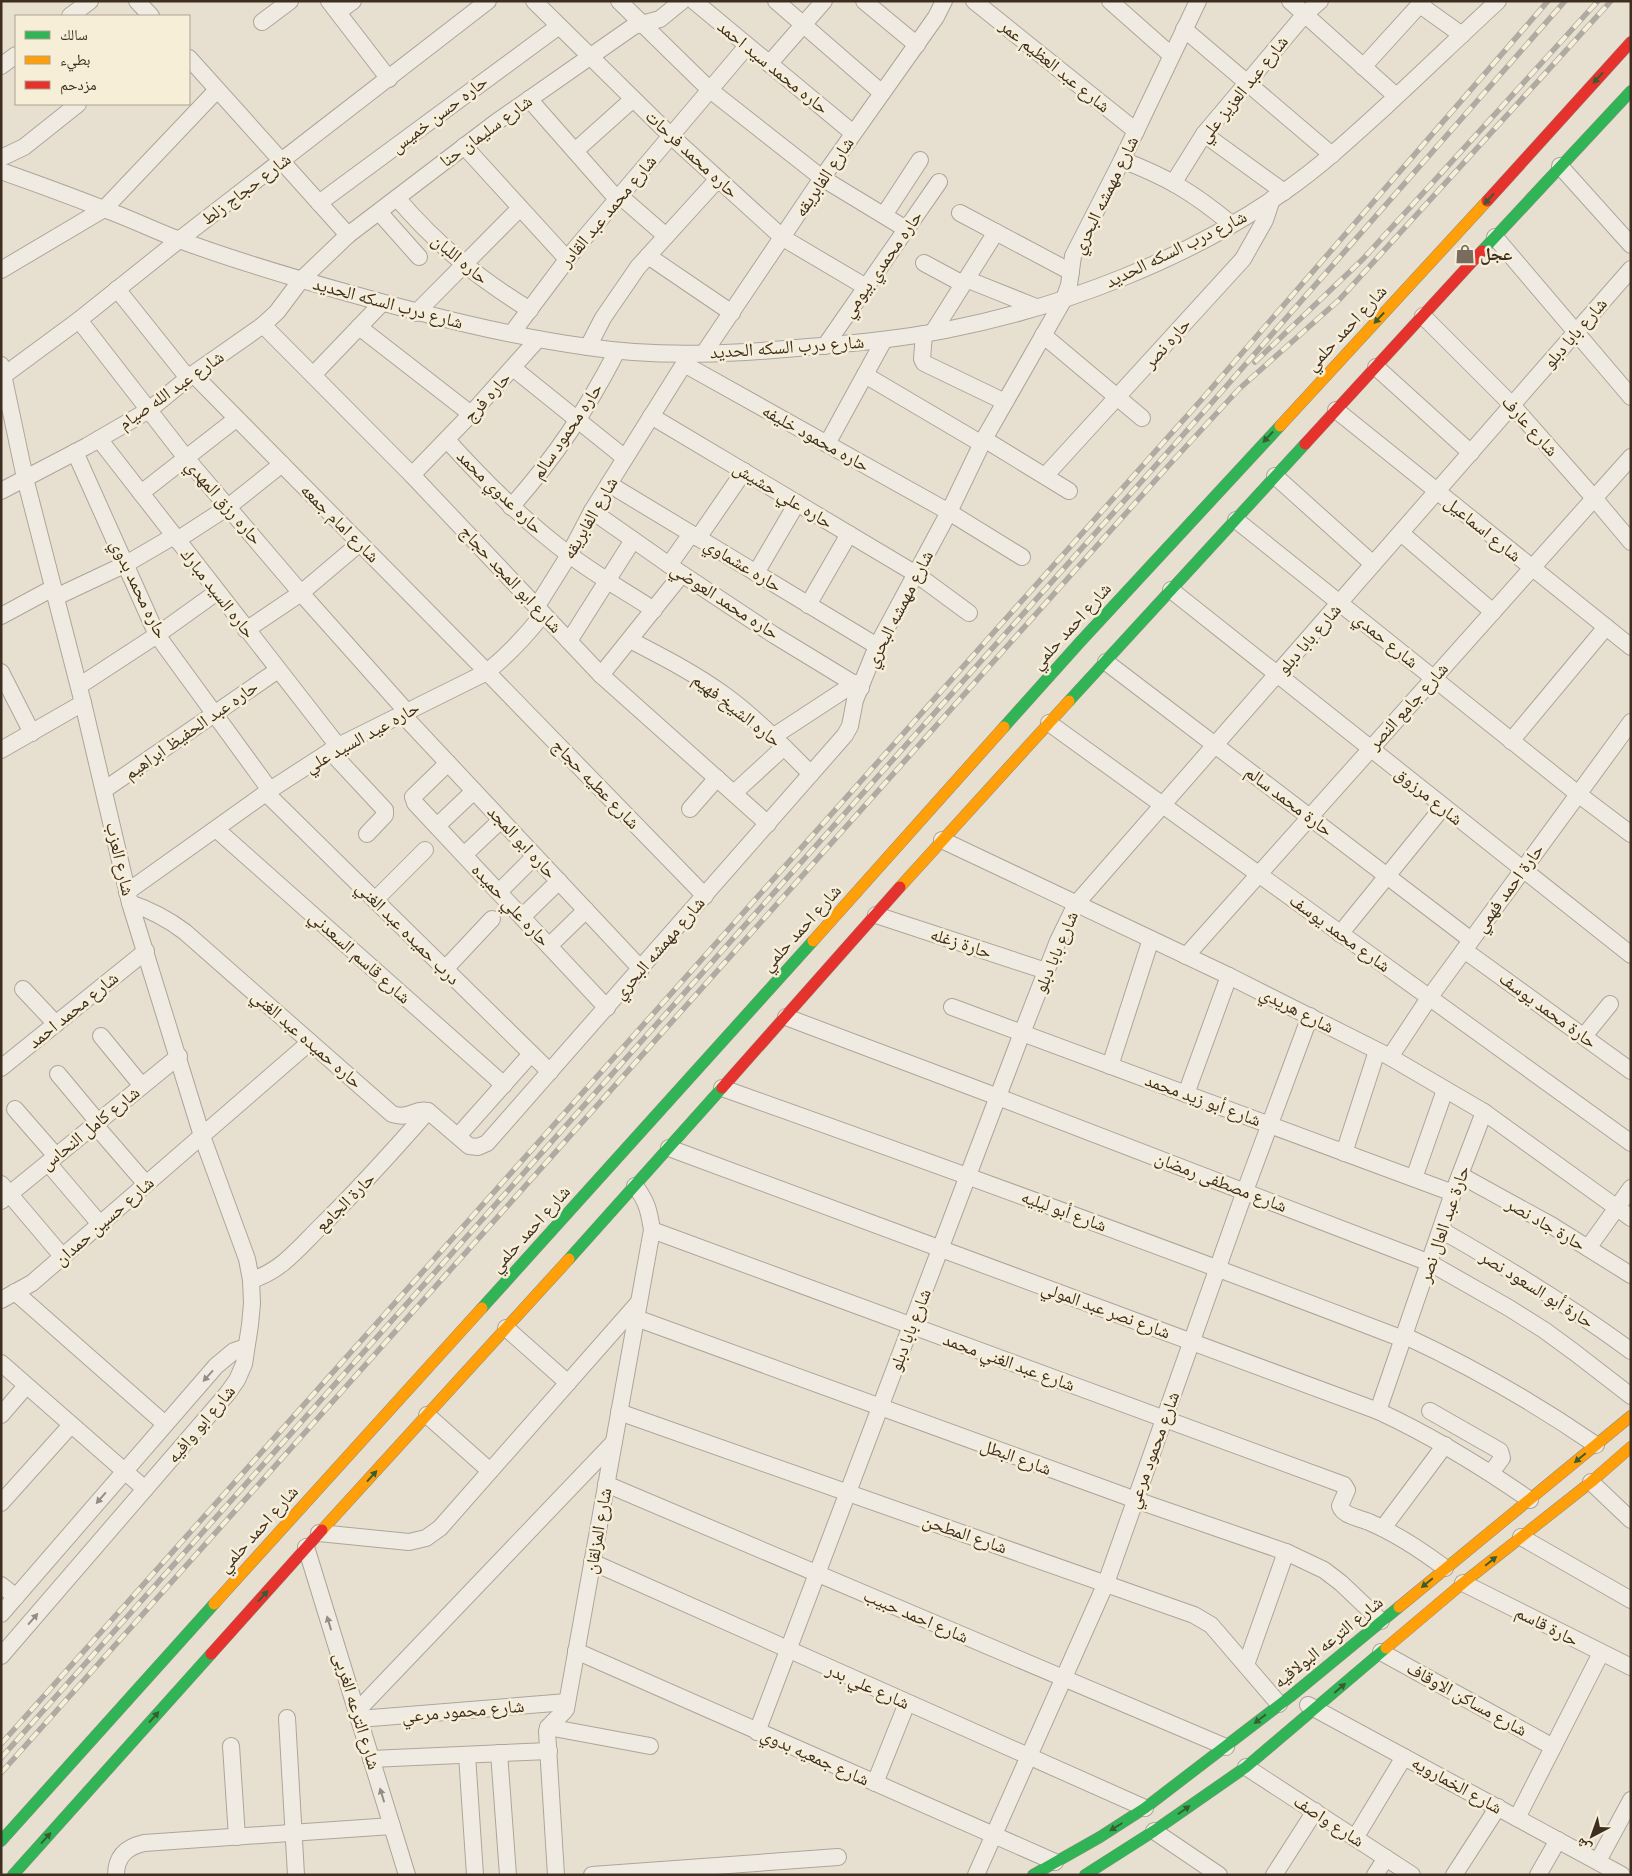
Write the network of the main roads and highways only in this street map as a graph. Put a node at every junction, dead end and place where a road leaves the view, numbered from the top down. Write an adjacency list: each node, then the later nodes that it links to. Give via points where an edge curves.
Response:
1 (1631, 42): 5 (main road, شارع احمد حلمي, one-way to 5, via 1082,641)
2 (1631, 91): 6 (main road, one-way to 2, via 942,840)
3 (1631, 1416): 7 (main road, شارع الترعه البولاقيه, one-way to 7, via 1226,1747 1145,1808)
4 (1631, 1447): 8 (main road, one-way to 4, via 1246,1767 1463,1583)
5 (1, 1841)
6 (14, 1875)
7 (1033, 1875)
8 (1085, 1875)

